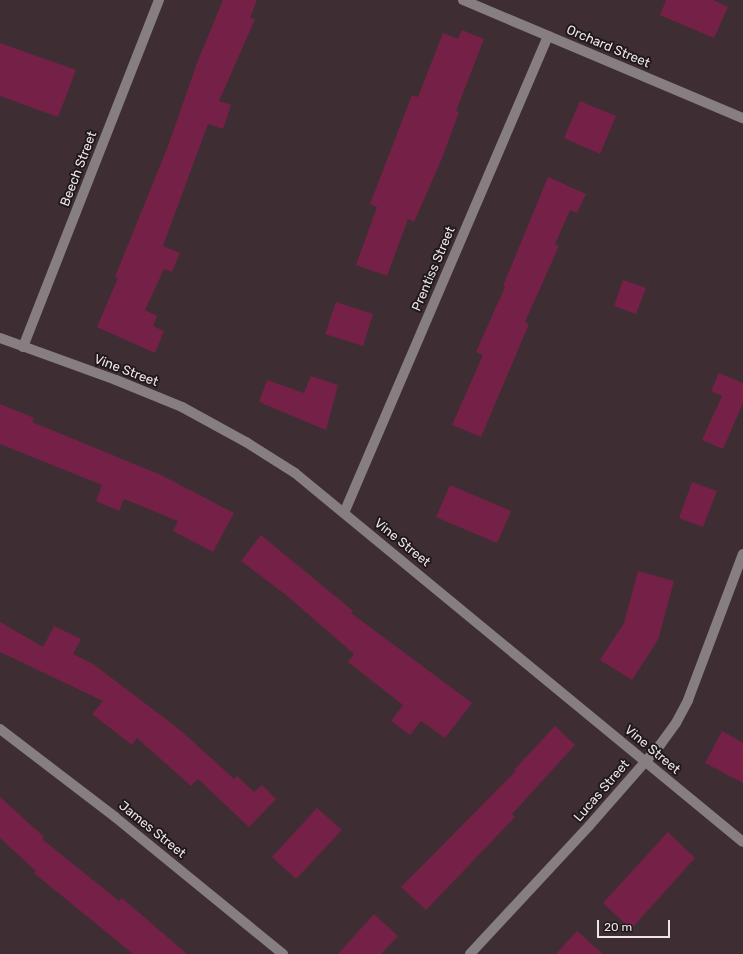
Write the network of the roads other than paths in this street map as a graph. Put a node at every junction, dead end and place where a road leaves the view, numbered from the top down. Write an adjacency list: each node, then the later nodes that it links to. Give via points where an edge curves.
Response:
1 (159, 0): 6 (street, Beech Street)
2 (463, 0): 3 (street, Orchard Street)
3 (548, 36): 4 (street, Orchard Street); 7 (street, Prentiss Street)
4 (743, 118)
5 (0, 338): 6 (street, Vine Street)
6 (23, 347): 7 (street, Vine Street, via 182,407 246,442 295,473)
7 (344, 513): 10 (street, Vine Street)
8 (743, 554): 10 (street, Lucas Street, via 688,700 676,723)
9 (0, 730): 12 (street, James Street, via 115,817)
10 (645, 762): 11 (street, Vine Street); 13 (street, Lucas Street)
11 (743, 842)
12 (284, 954)
13 (470, 954)

